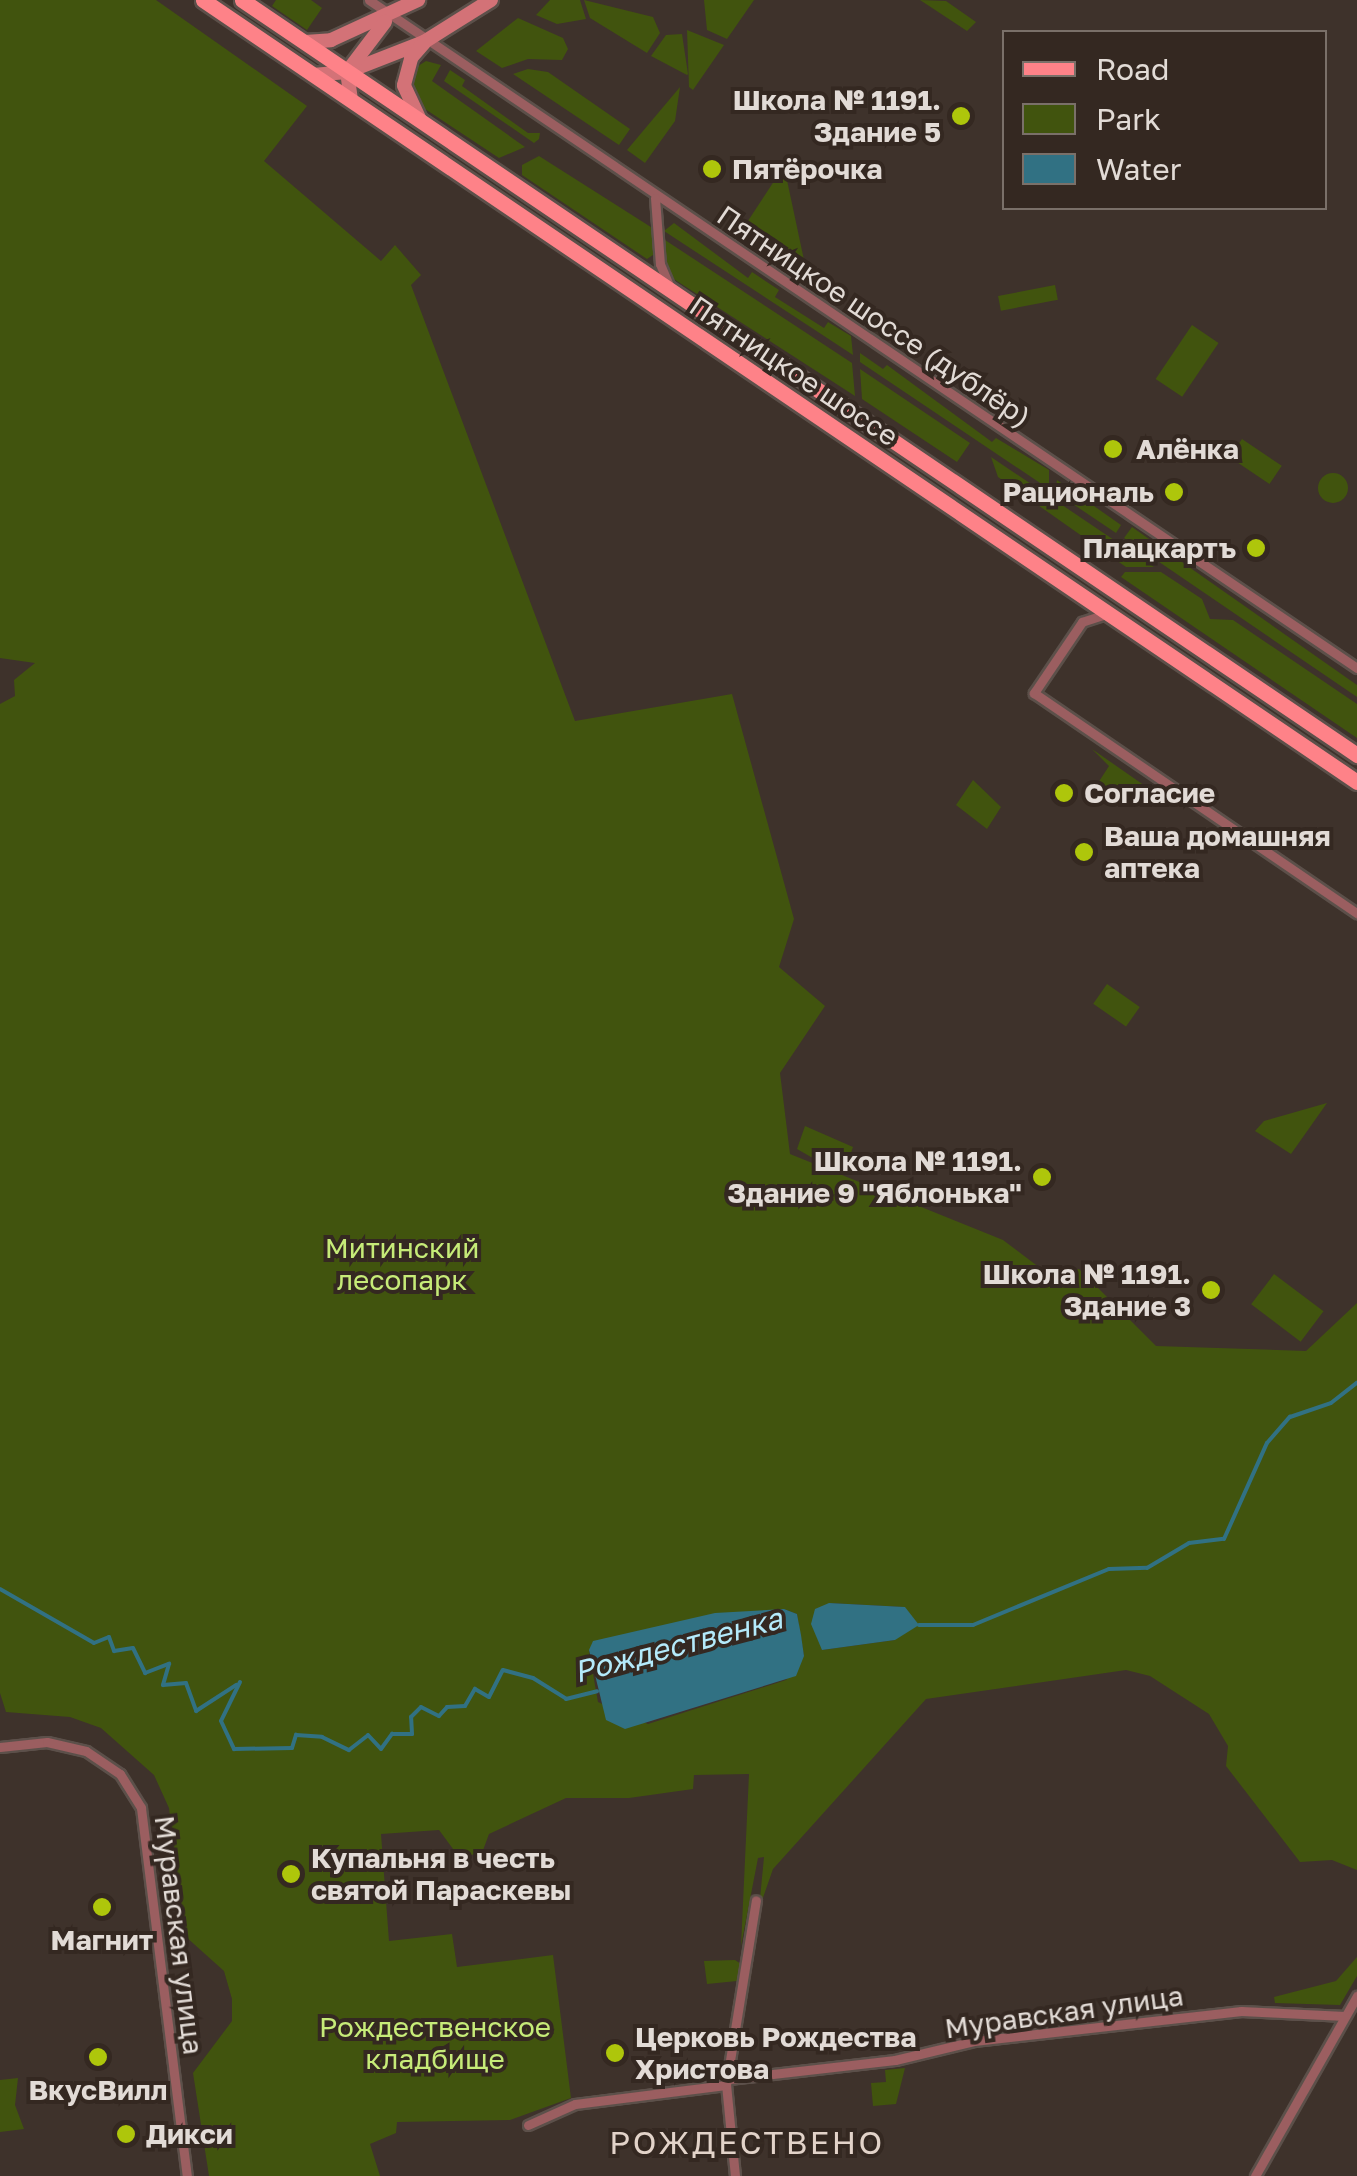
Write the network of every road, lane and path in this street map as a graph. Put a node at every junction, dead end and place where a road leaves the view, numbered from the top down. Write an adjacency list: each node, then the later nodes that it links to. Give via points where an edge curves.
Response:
1 (203, 0): 10 (main road, Пятницкое шоссе)
2 (242, 0): 7 (main road, Пятницкое шоссе)
3 (368, 0): 6 (street, Пятницкое шоссе (дублёр))
4 (418, 0): 6 (main road)
5 (491, 0): 8 (main road)
6 (389, 18): 7 (main road, via 331,40); 8 (street, Пятницкое шоссе (дублёр)); 9 (main road)
7 (305, 42): 9 (main road, Пятницкое шоссе)
8 (424, 42): 9 (main road); 12 (main road, via 411,58 404,85); 13 (street, Пятницкое шоссе (дублёр))
9 (347, 72): 10 (main road); 11 (main road); 12 (main road, Пятницкое шоссе)
10 (313, 75): 11 (main road, Пятницкое шоссе)
11 (351, 100): 15 (main road, Пятницкое шоссе)
12 (420, 120): 14 (main road, Пятницкое шоссе)
13 (655, 198): 14 (street, via 660,264); 18 (street, Пятницкое шоссе (дублёр))
14 (673, 292): 19 (main road, Пятницкое шоссе)
15 (1078, 592): 16 (main road, Пятницкое шоссе); 17 (street)
16 (1109, 613): 17 (street); 20 (main road, Пятницкое шоссе)
17 (1082, 622): 21 (street, via 1034,694)
18 (1357, 668)
19 (1357, 755)
20 (1357, 782)
21 (1357, 913)
22 (0, 1746): 28 (street, Муравская улица, via 47,1742 86,1751 120,1774 141,1808)
23 (756, 1900): 26 (street)
24 (1357, 1996): 25 (street)
25 (1345, 2016): 26 (street, Муравская улица, via 1241,2011 974,2041 895,2060); 30 (street)
26 (728, 2082): 27 (street, Муравская улица, via 575,2104); 29 (street)
27 (528, 2125)
28 (187, 2176)
29 (735, 2176)
30 (1256, 2176)

